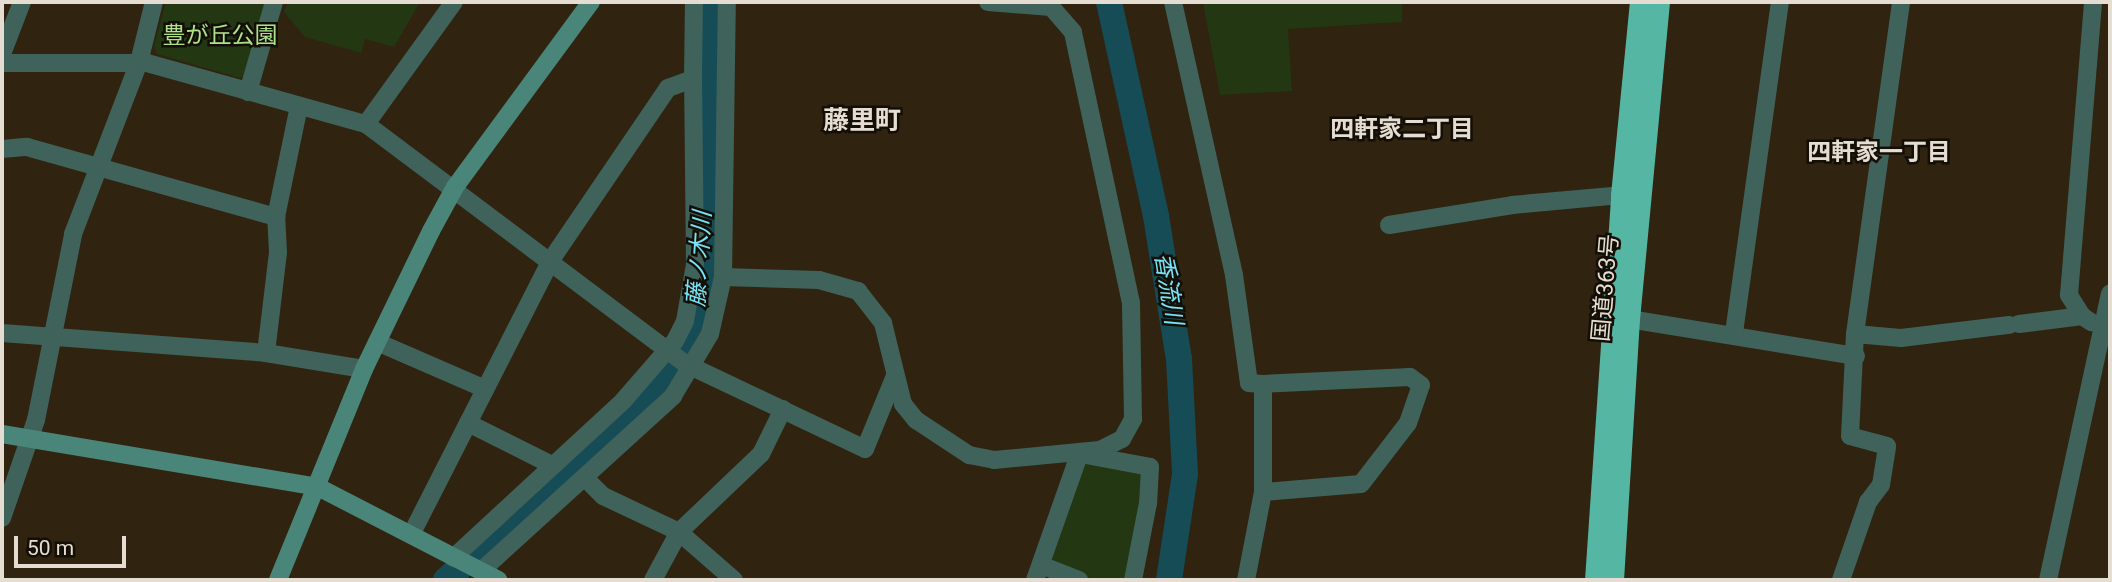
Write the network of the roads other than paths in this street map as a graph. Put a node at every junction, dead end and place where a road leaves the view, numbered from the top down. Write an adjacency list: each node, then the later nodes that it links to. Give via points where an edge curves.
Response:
1 (22, 2): 15 (street)
2 (154, 2): 17 (street)
3 (274, 2): 19 (street)
4 (454, 2): 21 (street)
5 (592, 2): 24 (street)
6 (694, 2): 18 (street)
7 (727, 2): 29 (street)
8 (988, 2): 50 (street, via 1051,7 1073,32 1124,262 1131,303 1133,419 1122,439 1100,450)
9 (1173, 2): 44 (street)
10 (1640, 2): 25 (highway, 国道363号)
11 (1659, 2): 32 (highway, 国道363号)
12 (1780, 2): 34 (street)
13 (1901, 2): 35 (street)
14 (2093, 2): 31 (street, via 2069,295)
15 (2, 54)
16 (2, 62): 17 (street)
17 (139, 62): 19 (street); 23 (street)
18 (693, 79): 28 (street, via 668,88); 41 (street, via 694,274)
19 (248, 92): 20 (street)
20 (299, 106): 21 (street); 26 (street)
21 (366, 124): 24 (street)
22 (2, 149): 23 (street, via 27,147)
23 (99, 167): 26 (street); 36 (street, via 74,234)
24 (455, 187): 28 (street); 37 (street)
25 (1621, 195): 27 (street, via 1512,205); 68 (highway, 国道363号)
26 (276, 217): 39 (street, via 278,251)
27 (1389, 225)
28 (551, 260): 41 (street); 45 (street)
29 (723, 277): 41 (street, via 710,334); 43 (street, via 819,280 858,291 883,323)
30 (2110, 294): 38 (street)
31 (2082, 316): 35 (street, via 1901,338); 38 (street)
32 (1629, 319): 34 (street); 69 (highway, 国道363号)
33 (2, 333): 36 (street)
34 (1734, 333): 40 (street)
35 (1855, 334): 40 (street)
36 (54, 337): 39 (street); 49 (street, via 36,421)
37 (377, 342): 42 (street); 45 (street)
38 (2104, 343): 71 (street)
39 (266, 353): 42 (street)
40 (1856, 356): 70 (street, via 1850,436 1886,446 1881,485 1868,502)
41 (680, 359): 46 (street); 51 (street, via 623,401); 52 (street, via 674,396)
42 (364, 369): 53 (street)
43 (895, 376): 46 (street, via 865,449); 50 (street, via 903,404 916,420 969,455 994,460)
44 (1256, 384): 54 (street); 54 (street, via 1410,377 1421,385 1408,423 1361,484)
45 (485, 389): 47 (street)
46 (783, 409): 56 (street, via 761,454)
47 (468, 423): 51 (street); 57 (street)
48 (2, 434): 49 (street)
49 (27, 438): 53 (street); 55 (street)
50 (1080, 452): 60 (street); 66 (street, via 1150,467)
51 (551, 465): 58 (street)
52 (585, 478): 56 (street, via 604,496); 59 (street)
53 (318, 487): 57 (street); 61 (street)
54 (1263, 492): 67 (street)
55 (2, 518)
56 (679, 532): 63 (street); 64 (street)
57 (412, 533): 58 (street)
58 (453, 558): 59 (street)
59 (481, 572): 62 (street)
60 (1038, 573): 65 (street)
61 (278, 580)
62 (498, 580)
63 (653, 580)
64 (734, 580)
65 (1079, 580)
66 (1133, 580)
67 (1246, 580)
68 (1595, 580)
69 (1613, 580)
70 (1841, 580)
71 (2048, 580)

